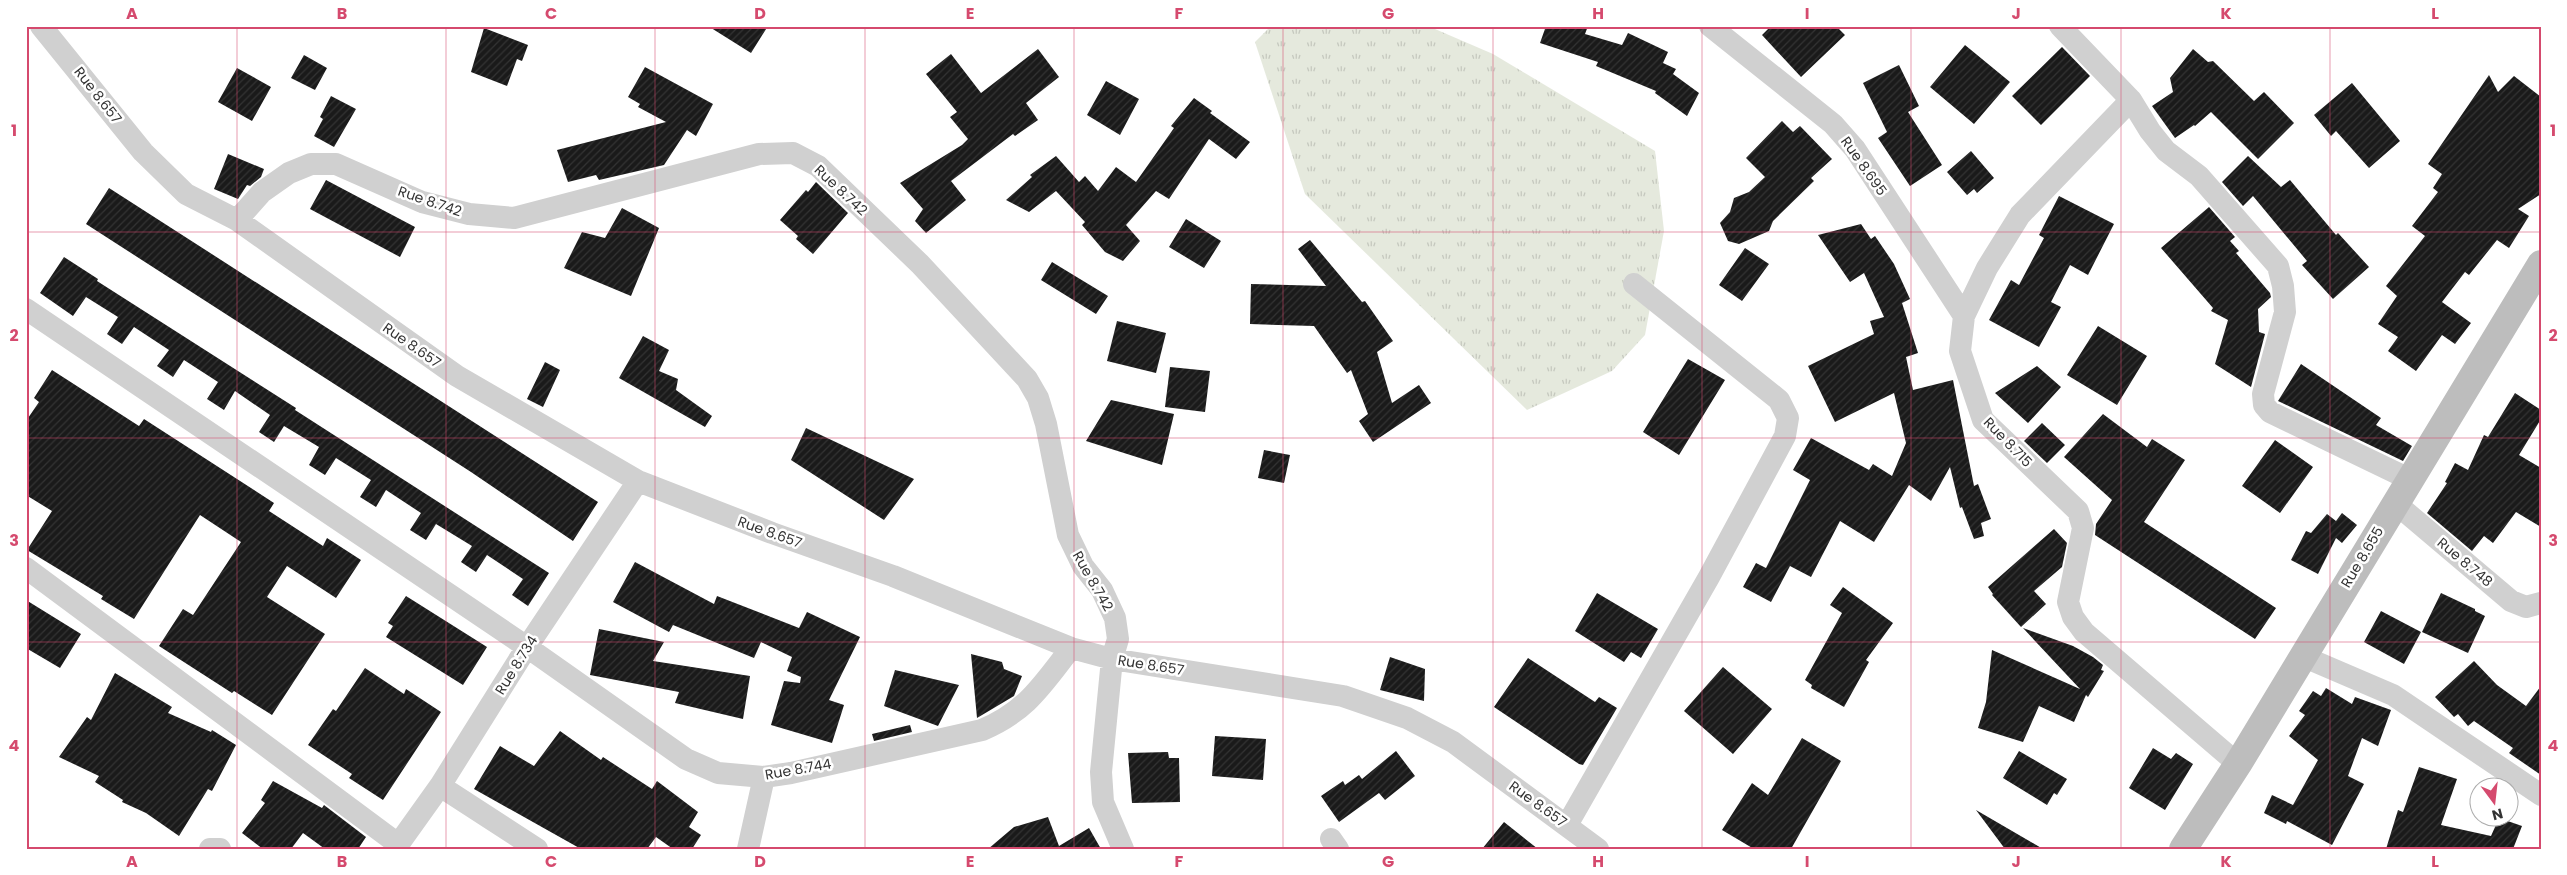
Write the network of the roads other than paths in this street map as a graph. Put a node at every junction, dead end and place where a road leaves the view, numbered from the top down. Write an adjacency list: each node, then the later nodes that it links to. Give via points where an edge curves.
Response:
1 (41, 26): 5 (street, Rue 8.657, via 149,158 186,194)
2 (1710, 26): 9 (street, Rue 8.695, via 1833,124 1855,149)
3 (2060, 26): 4 (street)
4 (2131, 100): 9 (street, Rue 8.715, via 2020,215 1987,268); 10 (street, via 2166,150 2199,176 2278,266 2286,312 2263,394 2264,404 2270,412)
5 (237, 220): 11 (street, Rue 8.657, via 457,376); 18 (street, Rue 8.742, via 262,192 289,173 311,164 336,164 422,202 469,214 514,218 759,154 793,153 818,166 920,264 1027,379 1038,398 1046,424 1068,535 1115,618 1118,639)
6 (2541, 264): 10 (street, Rue 8.655)
7 (1634, 284): 23 (street, via 1780,400 1788,418 1785,436 1709,578)
8 (26, 309): 15 (street, Rue 8.744)
9 (1964, 316): 19 (street, Rue 8.715, via 1960,352 1983,420 2078,511 2083,528 2068,602 2073,617 2084,632)
10 (2409, 479): 12 (street, Rue 8.655)
11 (638, 481): 15 (street, Rue 8.734); 16 (street, Rue 8.657, via 893,576)
12 (2394, 502): 14 (street, Rue 8.748, via 2511,601 2526,607); 17 (street, Rue 8.655)
13 (26, 568): 24 (street)
14 (2541, 603)
15 (527, 647): 20 (street, Rue 8.744, via 686,759 718,773); 21 (street, Rue 8.734)
16 (1071, 648): 18 (street, Rue 8.657); 20 (street, Rue 8.744, via 1030,701 1004,721 982,730)
17 (2302, 656): 19 (street, Rue 8.655); 22 (street, via 2393,695)
18 (1112, 659): 23 (street, Rue 8.657, via 1343,696 1376,705 1453,742); 29 (street, Rue 8.742, via 1101,772 1103,802)
19 (2238, 764): 31 (street, Rue 8.655)
20 (764, 777): 28 (street)
21 (440, 786): 24 (street, Rue 8.734); 27 (street)
22 (2541, 795)
23 (1567, 825): 30 (street, Rue 8.657)
24 (396, 847)
25 (210, 849): 26 (street)
26 (220, 849)
27 (537, 849)
28 (748, 849)
29 (1123, 849)
30 (1598, 849)
31 (2183, 849)

